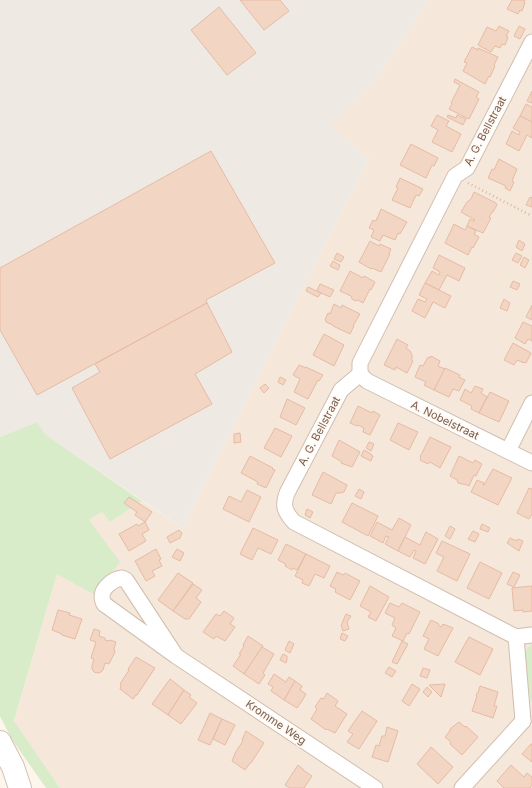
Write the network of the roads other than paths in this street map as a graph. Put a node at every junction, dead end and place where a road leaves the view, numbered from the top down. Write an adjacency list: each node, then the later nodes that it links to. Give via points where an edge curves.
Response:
1 (532, 42): 2 (street, A. G. Bellstraat, via 467,168 455,176 360,363)
2 (360, 374): 4 (street, A. Nobelstraat, via 367,381); 7 (street, A. G. Bellstraat, via 341,390 286,493 284,507 288,515 294,522)
3 (532, 403): 4 (street)
4 (508, 451): 5 (street, A. Nobelstraat)
5 (532, 463)
6 (532, 635): 7 (street)
7 (516, 637): 9 (street)
8 (176, 656): 8 (street, Kromme Weg, via 104,604 102,598 105,589 117,579 126,580); 14 (street, Kromme Weg)
9 (528, 720): 15 (street)
10 (0, 742): 11 (main road)
11 (13, 767): 12 (main road); 13 (main road)
12 (20, 788)
13 (32, 788)
14 (375, 788)
15 (462, 788)

